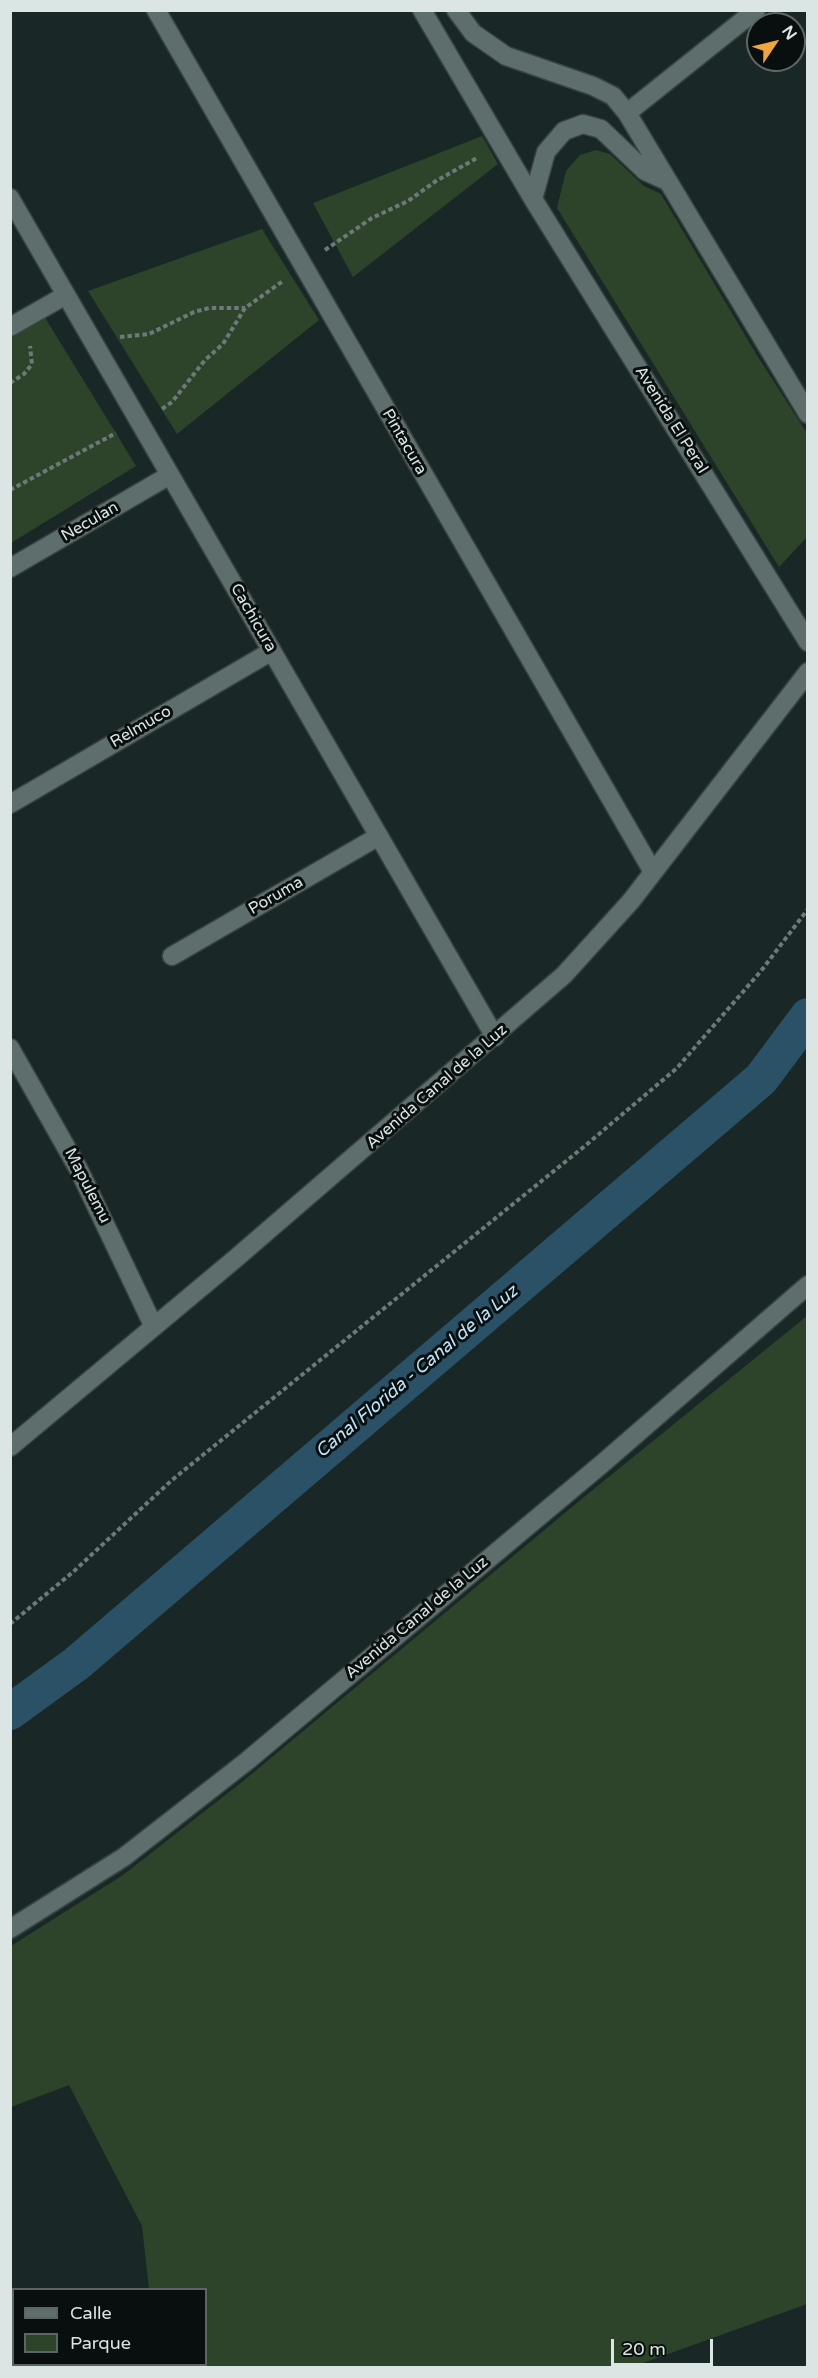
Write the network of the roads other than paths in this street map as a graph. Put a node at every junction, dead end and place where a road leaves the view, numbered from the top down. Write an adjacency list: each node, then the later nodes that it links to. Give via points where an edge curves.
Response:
1 (156, 10): 19 (street, Pintacura)
2 (422, 10): 8 (street, Avenida El Peral)
3 (456, 10): 5 (street, via 473,33 506,56 593,86 613,96)
4 (756, 10): 5 (street)
5 (627, 113): 6 (street)
6 (667, 181): 8 (street, via 645,171 602,129 583,124 564,131 546,152); 11 (street)
7 (10, 198): 9 (street, Cachicura)
8 (534, 199): 14 (street, Avenida El Peral)
9 (66, 295): 10 (street); 12 (street, Cachicura)
10 (10, 327)
11 (807, 414)
12 (170, 475): 13 (street, Neculan); 15 (street, Cachicura)
13 (10, 568)
14 (807, 642)
15 (272, 651): 17 (street, Relmuco); 18 (street, Cachicura)
16 (807, 672): 19 (street, Avenida Canal de la Luz)
17 (10, 804)
18 (379, 836): 20 (street, Poruma); 21 (street, Cachicura)
19 (653, 873): 21 (street, Avenida Canal de la Luz, via 564,975)
20 (172, 956)
21 (495, 1037): 24 (street, Avenida Canal de la Luz)
22 (10, 1048): 24 (street, Mapulemu, via 79,1170)
23 (807, 1285): 26 (street, Avenida Canal de la Luz, via 603,1463 247,1761 124,1857)
24 (154, 1327): 25 (street, Avenida Canal de la Luz)
25 (10, 1447)
26 (10, 1929)

